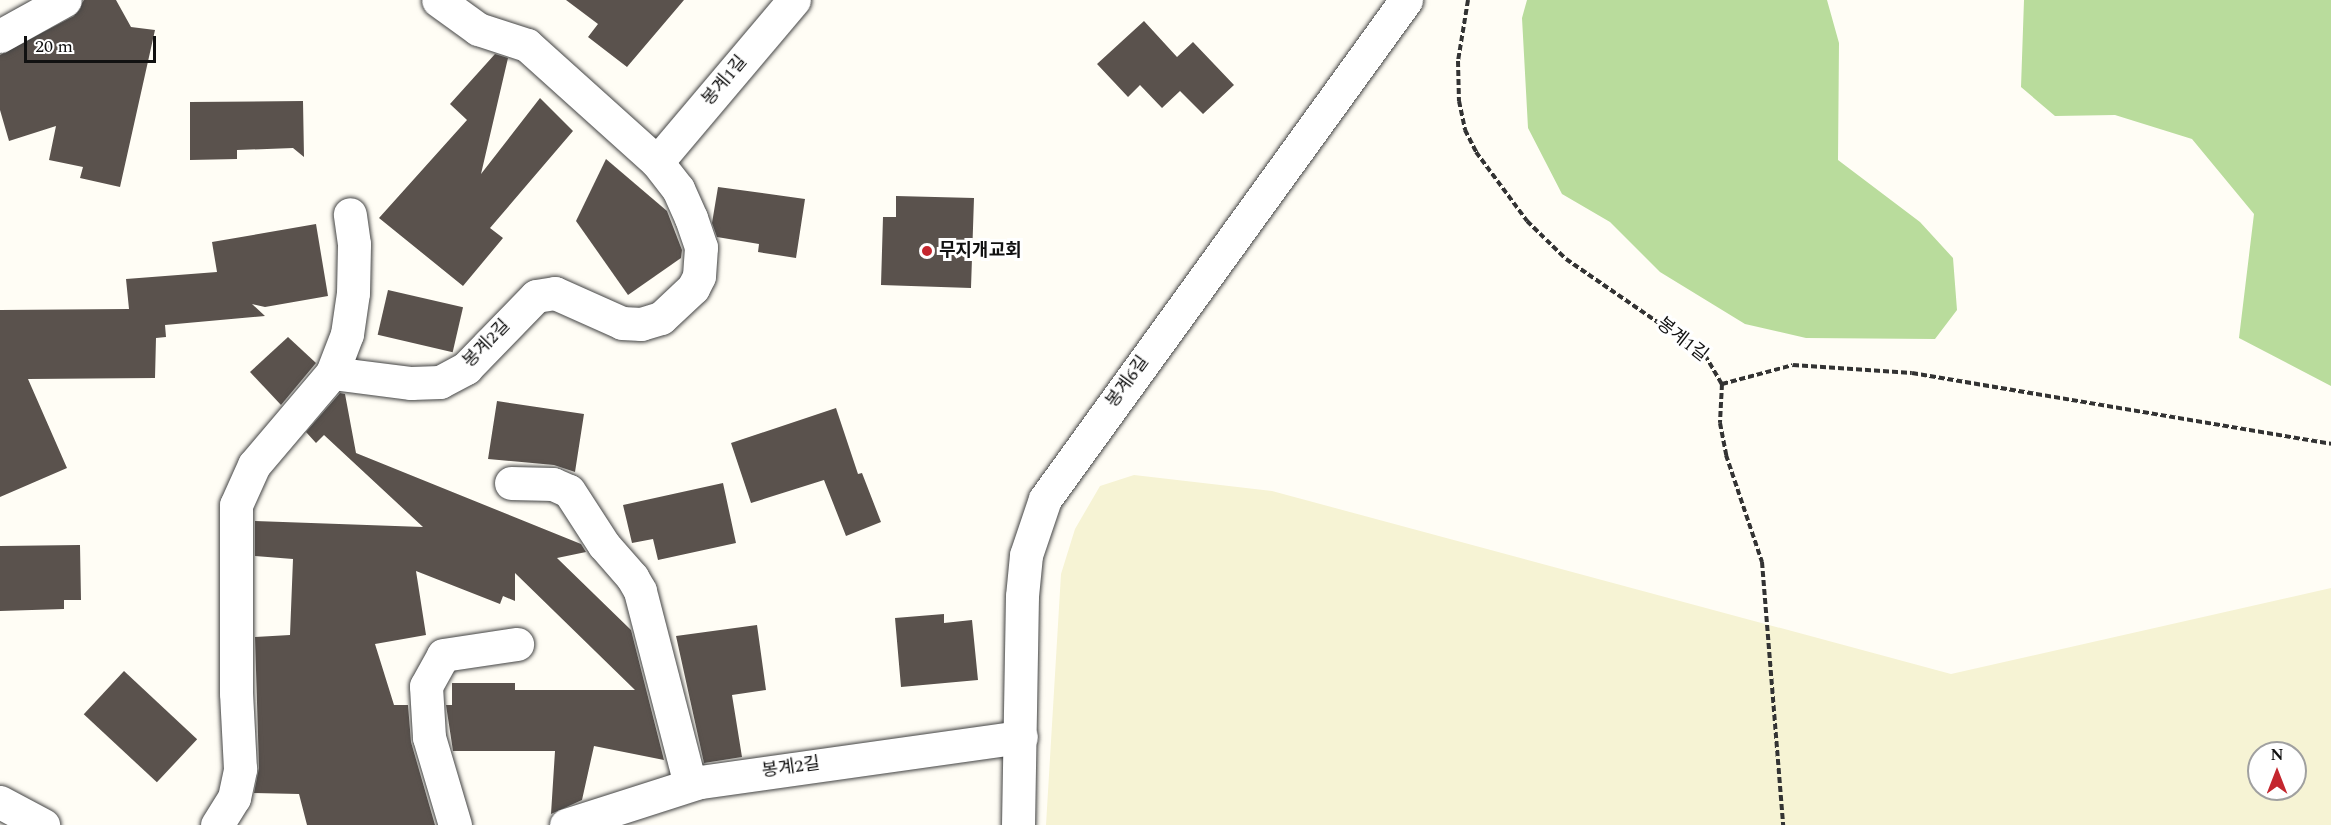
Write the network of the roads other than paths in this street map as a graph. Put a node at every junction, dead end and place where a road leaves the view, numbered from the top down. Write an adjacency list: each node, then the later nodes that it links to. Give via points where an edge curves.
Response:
1 (65, 0): 5 (street)
2 (438, 0): 6 (street, 봉계2길, via 478,29 527,45)
3 (794, 0): 6 (street, 봉계1길)
4 (1406, 0): 11 (street, 봉계6길, via 1045,500 1026,555)
5 (0, 36)
6 (657, 162): 8 (street, 봉계2길, via 678,189 691,218 702,260 693,288 661,318 641,324 622,323 555,293 545,293 527,303 466,368 440,382 411,383)
7 (350, 214): 8 (street, via 353,293 347,334)
8 (332, 373): 15 (street, via 254,465 236,505 240,769 234,798)
9 (511, 483): 12 (street, via 553,484 569,491 604,545 632,577 640,591)
10 (517, 644): 16 (street, via 443,655 426,686 429,737)
11 (1021, 737): 12 (street, 봉계2길); 18 (street, 봉계6길)
12 (690, 784): 17 (street, 봉계2길)
13 (0, 802): 14 (street)
14 (43, 825)
15 (217, 825)
16 (455, 825)
17 (566, 825)
18 (1018, 825)

